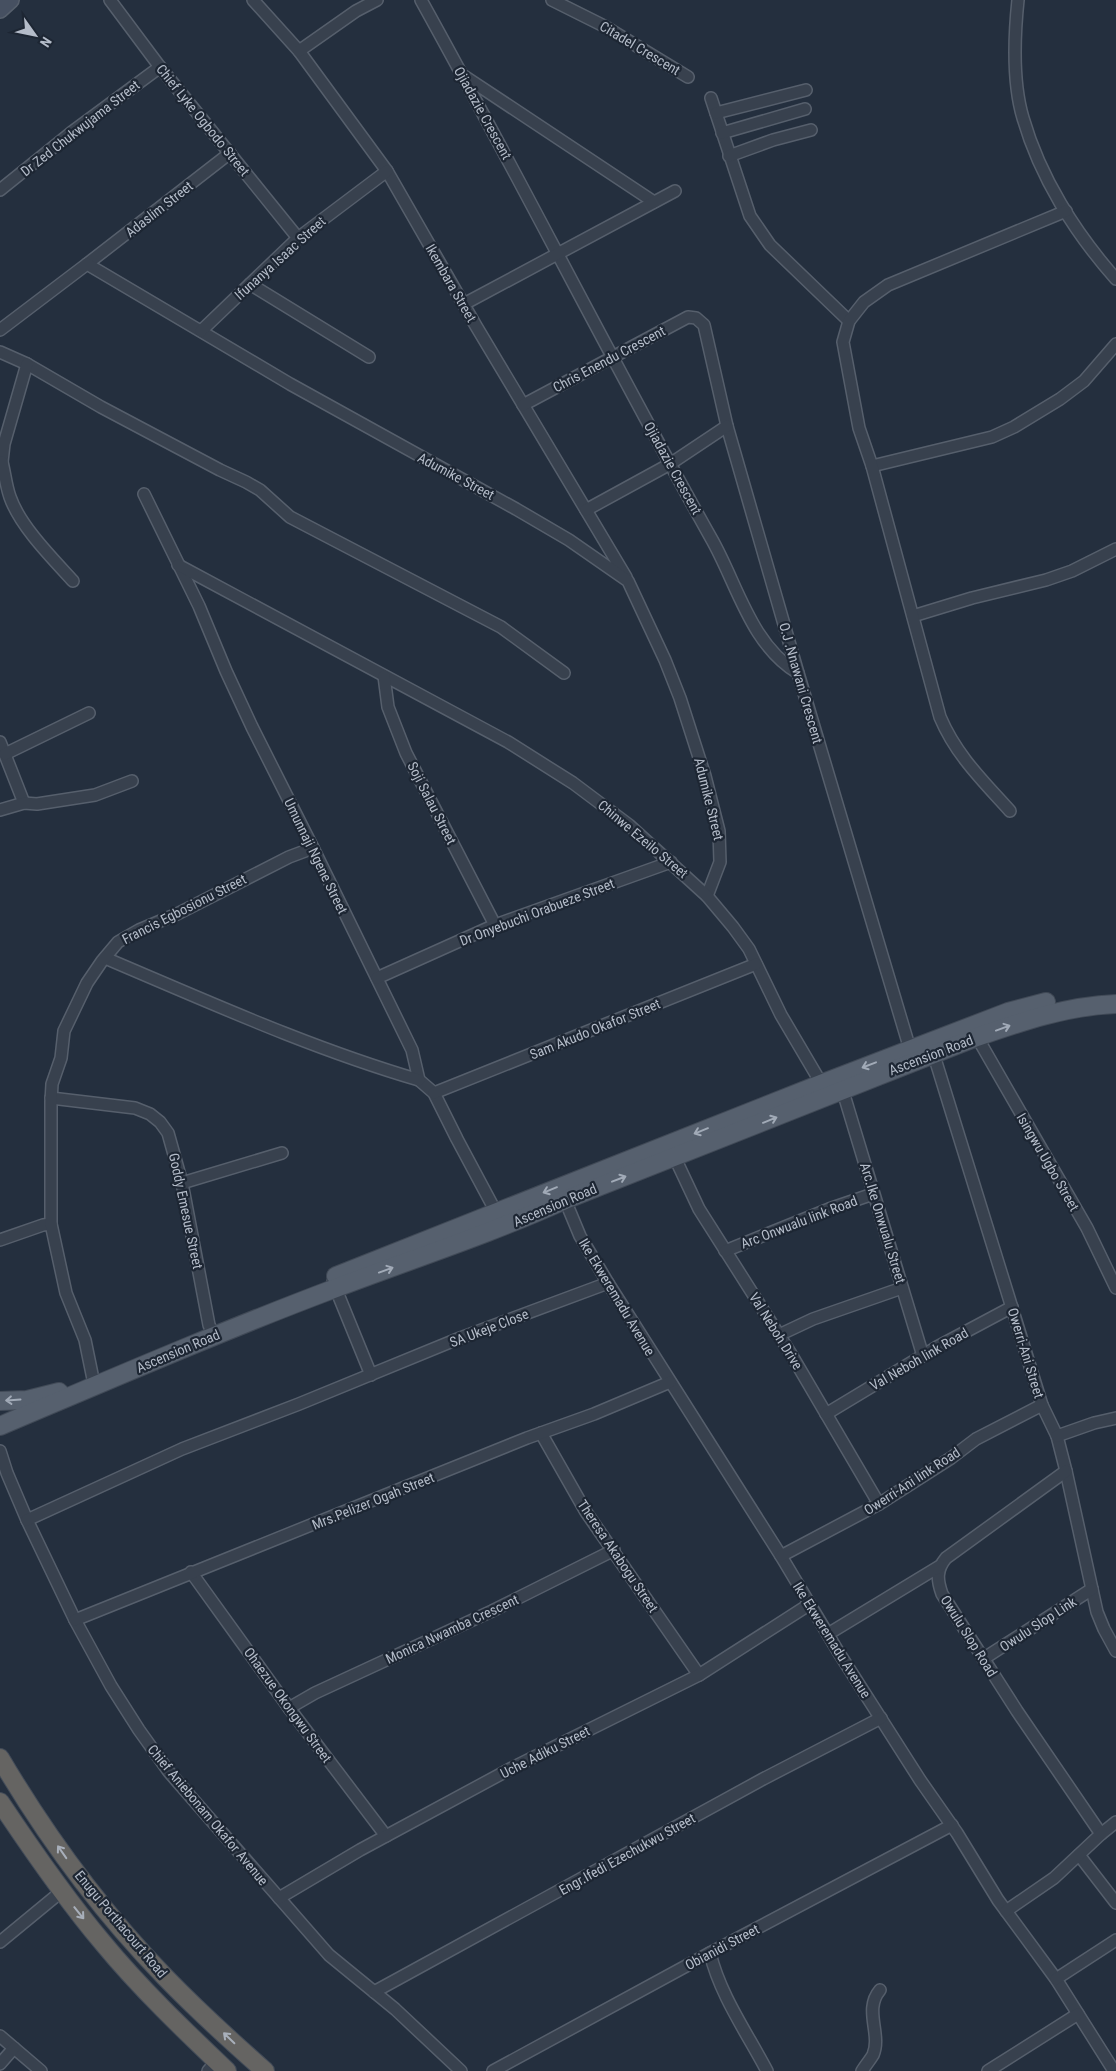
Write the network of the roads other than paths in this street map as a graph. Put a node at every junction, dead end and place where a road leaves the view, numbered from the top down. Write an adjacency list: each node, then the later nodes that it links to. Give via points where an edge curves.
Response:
1 (110, 0): 8 (street, Chief Lyke Ogbodo Street)
2 (253, 0): 7 (street, Ikembara Street)
3 (377, 0): 7 (street)
4 (421, 0): 9 (street, Ojiadazie Crescent)
5 (552, 0): 10 (street, Citadel Crescent, via 592,19)
6 (1018, 0): 23 (street, via 1015,48 1022,117 1044,172)
7 (299, 51): 19 (street, Ikembara Street)
8 (160, 67): 17 (street, Chief Lyke Ogbodo Street); 20 (street, Dr Zed Chukwujama Street)
9 (463, 75): 22 (street); 25 (street, Ojiadazie Crescent)
10 (688, 77)
11 (806, 90): 14 (street)
12 (710, 98): 14 (street)
13 (805, 109): 16 (street)
14 (716, 113): 16 (street)
15 (811, 130): 18 (street)
16 (722, 133): 18 (street)
17 (230, 153): 24 (street, Chief Lyke Ogbodo Street); 26 (street, Adaslim Street)
18 (729, 156): 31 (street, via 750,216 760,233)
19 (387, 171): 24 (street, Ifunanya Isaac Street); 29 (street, Ikembara Street)
20 (0, 190)
21 (674, 190): 22 (street)
22 (654, 202): 25 (street)
23 (1066, 211): 27 (street); 31 (street, via 888,285 864,302)
24 (298, 238): 28 (street, Ifunanya Isaac Street)
25 (558, 254): 29 (street); 37 (street, Ojiadazie Crescent)
26 (87, 264): 32 (street); 33 (street, Adumike Street)
27 (1116, 279)
28 (250, 284): 33 (street, Ifunanya Isaac Street); 36 (street)
29 (464, 304): 39 (street, Ikembara Street)
30 (696, 318): 37 (street, Chris Enendu Crescent, via 688,317); 40 (street, O.J .Nnawani Crescent, via 704,324)
31 (849, 321): 43 (street, via 843,342 859,428)
32 (0, 330)
33 (201, 331): 49 (street, Adumike Street, via 569,540)
34 (1116, 344): 43 (street, via 1084,381 1014,426 992,437)
35 (0, 352): 38 (street)
36 (369, 357)
37 (613, 358): 39 (street, Chris Enendu Crescent); 42 (street, Ojiadazie Crescent)
38 (27, 364): 41 (street); 51 (street, via 101,407 260,490 290,517 501,627)
39 (523, 405): 45 (street, Ikembara Street)
40 (727, 426): 42 (street); 52 (street, O.J .Nnawani Crescent)
41 (1, 462): 48 (street, via 13,504)
42 (670, 464): 45 (street); 52 (street, Ojiadazie Crescent, via 717,549 745,610 780,661)
43 (872, 466): 50 (street)
44 (144, 494): 47 (street, Umunnaji Ngene Street)
45 (586, 510): 49 (street, Ikembara Street)
46 (1116, 549): 50 (street, via 1046,580)
47 (178, 565): 53 (street, Chinwe Ezeilo Street); 61 (street, Umunnaji Ngene Street, via 252,727)
48 (72, 581)
49 (628, 581): 63 (street, Adumike Street, via 680,698 720,831 720,862)
50 (913, 616): 60 (street, via 948,738)
51 (564, 673)
52 (798, 673): 72 (street, O.J .Nnawani Crescent)
53 (384, 676): 62 (street, Chinwe Ezeilo Street, via 508,742 573,783); 64 (street, Soji Salau Street, via 388,707 406,753)
54 (89, 713): 56 (street)
55 (0, 742): 56 (street)
56 (5, 754): 58 (street)
57 (132, 781): 58 (street, via 95,795)
58 (24, 803): 59 (street)
59 (0, 810)
60 (1010, 811)
61 (314, 848): 65 (street, Francis Egbosionu Street, via 140,930 118,942); 67 (street, Umunnaji Ngene Street)
62 (671, 862): 63 (street, Chinwe Ezeilo Street); 64 (street, Dr Onyebuchi Orabueze Street)
63 (707, 896): 66 (street, Chinwe Ezeilo Street, via 739,934)
64 (495, 925): 67 (street, Dr Onyebuchi Orabueze Street)
65 (105, 958): 73 (street, via 331,1053); 76 (street, Francis Egbosionu Street, via 87,984 64,1031)
66 (756, 964): 74 (street, Chinwe Ezeilo Street, via 781,1015); 75 (street, Sam Akudo Okafor Street)
67 (377, 978): 73 (street, Umunnaji Ngene Street, via 412,1050)
68 (1116, 992): 71 (main road, Ascension Road, via 1025,1007)
69 (1116, 1004): 70 (main road, Ascension Road, one-way to 69, via 1038,1016)
70 (977, 1037): 71 (main road, Ascension Road); 90 (street, Isingwu Ugbo Street, via 1087,1228)
71 (932, 1048): 72 (main road, Ascension Road); 91 (street, Owerri-Ani Street)
72 (912, 1056): 74 (main road, Ascension Road)
73 (419, 1080): 75 (street)
74 (833, 1087): 78 (main road, Ascension Road, one-way to 74); 80 (street, Arc.Ike Onwualu Street); 82 (main road, Ascension Road, one-way to 82)
75 (434, 1093): 82 (street)
76 (51, 1098): 79 (street, Goddy Emesue Street, via 117,1105 150,1114 168,1133); 84 (street, Francis Egbosionu Street)
77 (282, 1153): 79 (street)
78 (675, 1158): 81 (main road, Ascension Road, one-way to 78); 86 (street, Val Neboh Drive)
79 (182, 1183): 92 (street, Goddy Emesue Street)
80 (873, 1194): 86 (street, Arc Onwualu link Road); 89 (street, Arc.Ike Onwualu Street)
81 (564, 1200): 83 (main road, Ascension Road); 88 (street, Ike Ekweremadu Avenue, via 580,1236)
82 (496, 1212): 83 (street); 87 (main road, Ascension Road)
83 (516, 1222): 87 (main road, Ascension Road, one-way to 83)
84 (51, 1224): 85 (street); 96 (street, Francis Egbosionu Street, via 66,1293 85,1340)
85 (0, 1240)
86 (725, 1251): 93 (street, Val Neboh Drive)
87 (334, 1283): 92 (main road, Ascension Road); 95 (street)
88 (608, 1283): 95 (street, SA Ukeje Close); 97 (street, Ike Ekweremadu Avenue)
89 (902, 1288): 93 (street, via 813,1319); 94 (street, Arc.Ike Onwualu Street)
90 (1116, 1288)
91 (1012, 1307): 94 (street, Val Neboh link Road); 99 (street, Owerri-Ani Street)
92 (212, 1330): 96 (main road, Ascension Road); 102 (main road, Ascension Road)
93 (779, 1335): 100 (street, Val Neboh Drive)
94 (923, 1356): 100 (street, Val Neboh link Road)
95 (371, 1375): 108 (street, SA Ukeje Close, via 182,1449)
96 (93, 1378): 98 (main road, Ascension Road, one-way to 98, via 61,1392 27,1400)
97 (670, 1382): 103 (street, Mrs.Pelizer Ogah Street); 110 (street, Ike Ekweremadu Avenue)
98 (0, 1400)
99 (1042, 1405): 104 (street, Owerri-Ani Street); 107 (street, Owerri-Ani link Road, via 976,1439)
100 (826, 1414): 107 (street, Val Neboh Drive)
101 (1116, 1418): 104 (street)
102 (0, 1426)
103 (541, 1433): 109 (street, Theresa Akabogu Street, via 586,1512); 112 (street, Mrs.Pelizer Ogah Street)
104 (1056, 1436): 106 (street, Owerri-Ani Street)
105 (0, 1451): 108 (street, Chief Aniebonam Okafor Avenue)
106 (1066, 1472): 111 (street, via 954,1552); 113 (street, Owerri-Ani Street)
107 (879, 1504): 110 (street, Owerri-Ani link Road)
108 (27, 1520): 115 (street, Chief Aniebonam Okafor Avenue)
109 (614, 1550): 119 (street, Theresa Akabogu Street); 120 (street, Monica Nwamba Crescent)
110 (781, 1556): 114 (street, Ike Ekweremadu Avenue)
111 (940, 1566): 116 (street); 118 (street, Owulu Slop Road, via 938,1575 942,1594)
112 (191, 1572): 115 (street, Mrs.Pelizer Ogah Street); 120 (street, Ohaezue Okongwu Street)
113 (1092, 1589): 117 (street, Owerri-Ani Street, via 1097,1612); 118 (street, Owulu Slop Link)
114 (810, 1604): 116 (street, Ike Ekweremadu Avenue); 119 (street, Uche Adiku Street)
115 (75, 1620): 130 (street, Chief Aniebonam Okafor Avenue, via 111,1686 149,1744 202,1811)
116 (828, 1634): 121 (street, Ike Ekweremadu Avenue)
117 (1116, 1651)
118 (983, 1659): 126 (street, Owulu Slop Road)
119 (699, 1675): 127 (street, Uche Adiku Street, via 512,1768)
120 (289, 1708): 127 (street, Ohaezue Okongwu Street)
121 (881, 1718): 125 (street, Ike Ekweremadu Avenue); 138 (street, Engr.Ifedi Ezechukwu Street)
122 (0, 1758): 145 (highway, Enugu Porthacourt Road, one-way to 122, via 165,1977 113,1919 21,1794)
123 (0, 1802): 129 (highway)
124 (1116, 1822): 126 (street)
125 (952, 1825): 132 (street, Ike Ekweremadu Avenue); 135 (street, Obianidi Street)
126 (1100, 1834): 128 (street)
127 (386, 1836): 130 (street, Uche Adiku Street)
128 (1079, 1855): 131 (street); 132 (street, via 1054,1878)
129 (62, 1891): 134 (street); 143 (highway, one-way to 143, via 103,1944)
130 (279, 1898): 138 (street, Chief Aniebonam Okafor Avenue, via 329,1955)
131 (1116, 1904)
132 (1006, 1911): 136 (street, Ike Ekweremadu Avenue)
133 (1116, 1940): 136 (street)
134 (0, 1942)
135 (710, 1953): 147 (street, Obianidi Street); 148 (street, via 728,1999)
136 (1056, 1978): 139 (street, Ike Ekweremadu Avenue)
137 (880, 1990): 149 (street, via 872,2009 874,2054)
138 (374, 1992): 146 (street, Chief Aniebonam Okafor Avenue)
139 (1078, 2014): 150 (street); 151 (street, Ike Ekweremadu Avenue)
140 (0, 2036): 141 (street)
141 (14, 2048): 142 (street); 144 (street)
142 (0, 2064)
143 (217, 2068)
144 (41, 2071)
145 (265, 2071)
146 (461, 2071)
147 (493, 2071)
148 (767, 2071)
149 (862, 2071)
150 (988, 2071)
151 (1114, 2071)

